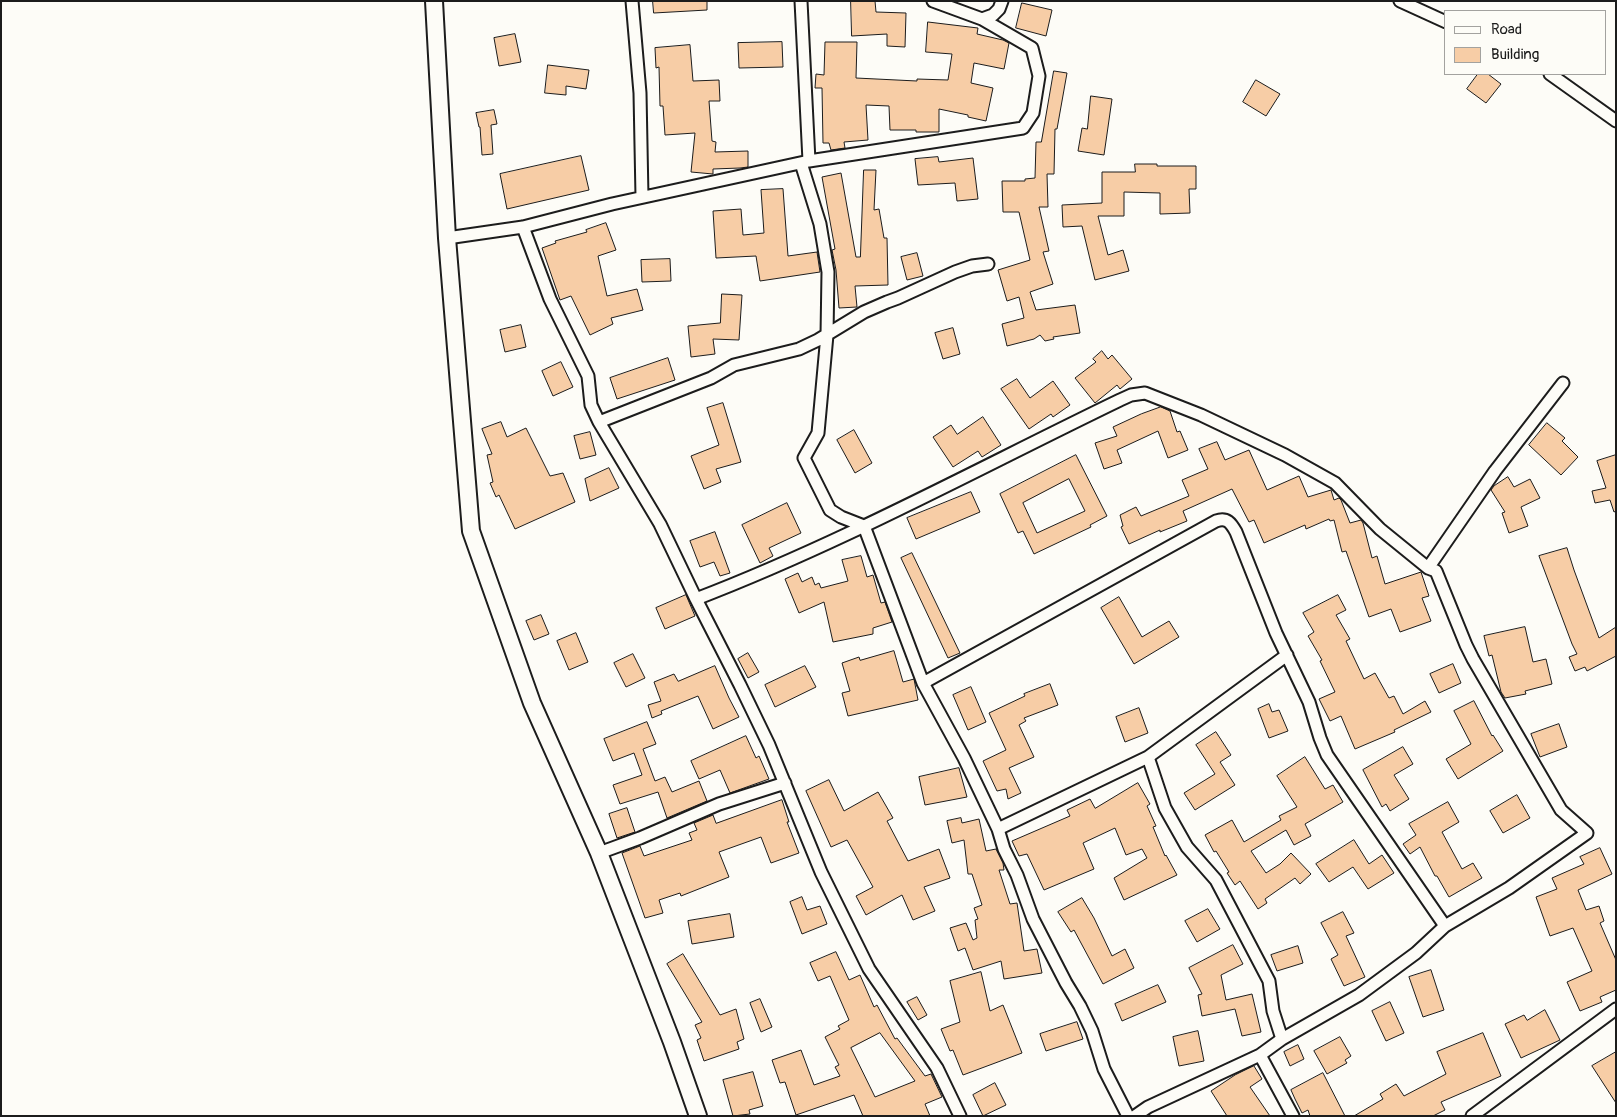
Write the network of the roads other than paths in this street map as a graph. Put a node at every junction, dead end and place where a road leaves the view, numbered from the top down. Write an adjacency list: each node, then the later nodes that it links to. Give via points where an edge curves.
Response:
1 (434, 1): 14 (street)
2 (632, 1): 12 (street, via 640,93)
3 (801, 1): 11 (street)
4 (933, 1): 7 (street)
5 (1002, 1): 7 (street, via 993,15)
6 (1400, 1): 8 (street)
7 (982, 18): 11 (street, via 1032,48 1039,76 1033,113 1023,128)
8 (1444, 21)
9 (1551, 75): 10 (street)
10 (1616, 121)
11 (805, 162): 12 (street); 16 (street, via 828,272)
12 (642, 198): 13 (street)
13 (523, 227): 14 (street); 18 (street, via 550,299 588,376 591,405)
14 (447, 238): 27 (street, via 470,531 532,703)
15 (988, 264): 16 (street, via 955,272 886,302)
16 (827, 335): 18 (street, via 799,349 734,365 711,378); 19 (street, via 818,433 804,458 830,510 841,518)
17 (1563, 383): 20 (street, via 1495,471)
18 (600, 422): 21 (street, via 660,524)
19 (864, 526): 20 (street, via 1120,400 1146,393 1252,439 1335,483 1380,529); 21 (street, via 759,575); 23 (street)
20 (1428, 568): 28 (street, via 1436,571 1466,645 1561,810 1587,834 1509,888)
21 (696, 599): 25 (street)
22 (1287, 655): 23 (street, via 1236,532 1224,519); 24 (street); 28 (street, via 1309,702 1327,755)
23 (924, 683): 26 (street)
24 (1148, 756): 26 (street); 30 (street, via 1165,808 1187,847 1216,880 1268,981)
25 (785, 783): 27 (street, via 719,804); 33 (street, via 821,872 870,969 937,1068)
26 (998, 829): 34 (street, via 1033,919 1080,1006 1104,1069)
27 (599, 853): 32 (street)
28 (1445, 926): 30 (street, via 1416,953 1359,995)
29 (1616, 1009): 37 (street)
30 (1282, 1039): 31 (street)
31 (1260, 1055): 35 (street); 36 (street)
32 (698, 1116)
33 (960, 1116)
34 (1128, 1116)
35 (1135, 1116)
36 (1293, 1116)
37 (1472, 1116)

